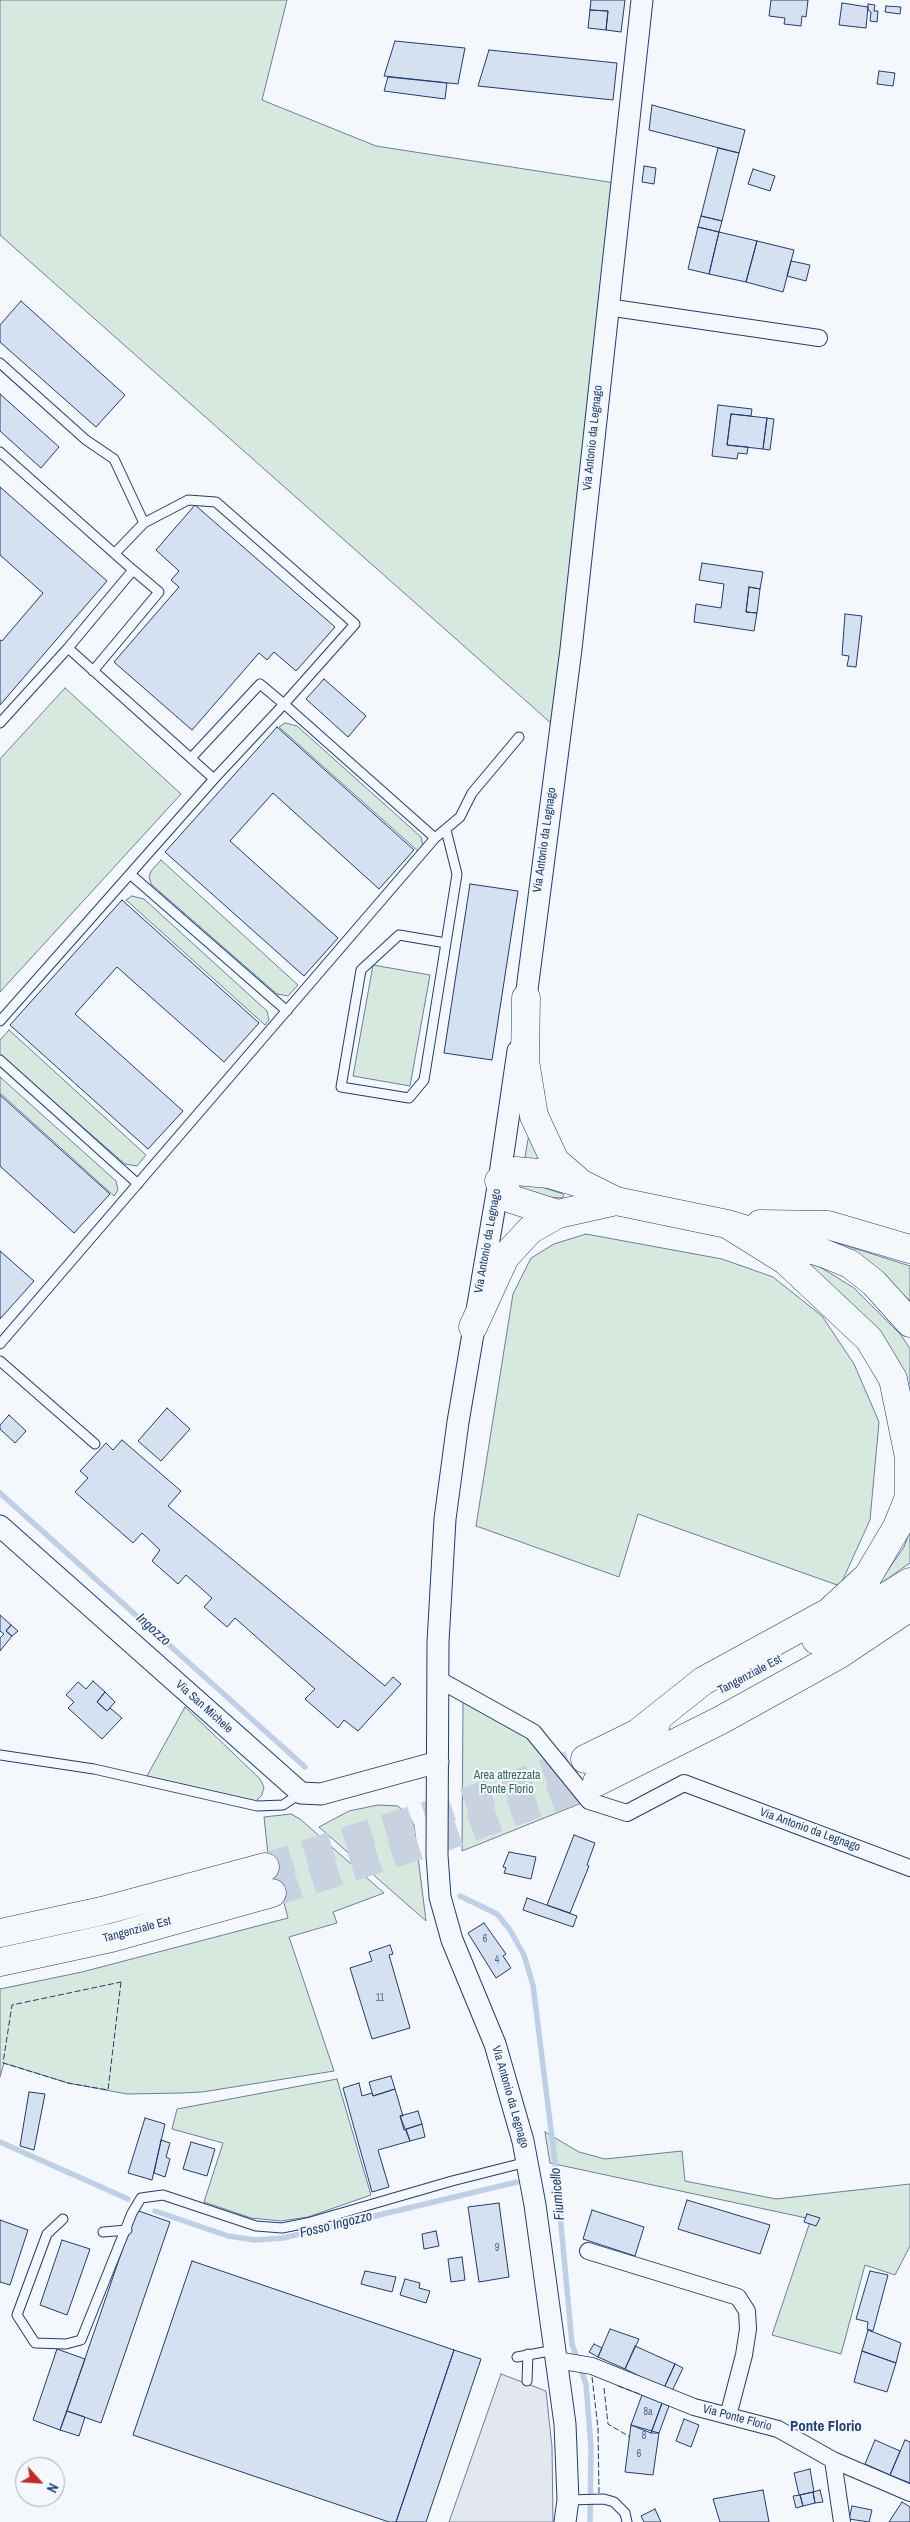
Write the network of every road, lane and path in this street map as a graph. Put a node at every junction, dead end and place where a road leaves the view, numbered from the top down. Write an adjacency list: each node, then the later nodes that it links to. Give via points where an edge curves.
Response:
1 (642, 0): 2 (street, Via Antonio da Legnago)
2 (607, 307): 3 (street); 20 (street, Via Antonio da Legnago, via 571,649)
3 (819, 338)
4 (0, 363): 6 (lane, via 86,440 114,459)
5 (0, 452): 7 (lane)
6 (144, 523): 7 (lane); 11 (lane, via 188,500 216,502 355,624)
7 (115, 553): 8 (lane)
8 (134, 570): 9 (lane); 10 (lane, via 159,592)
9 (68, 648): 10 (lane); 12 (lane)
10 (93, 671): 14 (lane)
11 (284, 704): 14 (lane, via 260,684); 15 (lane); 17 (lane)
12 (0, 723)
13 (519, 737): 16 (lane, via 472,792 460,817)
14 (191, 758): 15 (lane)
15 (214, 779): 18 (lane)
16 (446, 830): 17 (lane); 19 (lane, via 457,874)
17 (435, 838): 21 (lane)
18 (130, 874): 21 (lane); 22 (lane)
19 (446, 943): 19 (lane, via 424,1080 408,1098 341,1087 361,970 399,935)
20 (526, 998): 24 (street, Via Antonio da Legnago); 25 (highway, via 525,1061 534,1116 555,1161)
21 (287, 1011): 26 (lane)
22 (0, 1021)
23 (0, 1060): 26 (lane)
24 (499, 1181): 25 (highway, via 516,1171 549,1174); 28 (highway, via 511,1199); 32 (street, Via Antonio da Legnago)
25 (580, 1182): 27 (highway)
26 (138, 1184): 33 (lane)
27 (616, 1202): 28 (highway); 29 (highway)
28 (558, 1214): 32 (highway, via 530,1230 505,1257)
29 (727, 1224): 30 (highway, via 828,1225); 31 (highway, via 850,1264 874,1283); 40 (highway, via 786,1261 869,1340 893,1378 909,1457 909,1496 897,1527 868,1576 829,1612 703,1681)
30 (910, 1249)
31 (910, 1323)
32 (473, 1327): 39 (street, Via Antonio da Legnago, via 446,1519)
33 (0, 1344)
34 (0, 1361): 35 (lane)
35 (95, 1444)
36 (0, 1526): 43 (street, Via San Michele)
37 (910, 1582): 40 (highway, Tangenziale Est, via 821,1638)
38 (910, 1607): 40 (highway, Tangenziale Est, via 823,1664 722,1720 591,1770)
39 (438, 1679): 42 (street, Via Antonio da Legnago); 44 (street, Via Antonio da Legnago, via 533,1732 589,1801 627,1813 684,1784)
40 (639, 1732)
41 (0, 1755): 43 (lane, via 94,1769 257,1806 283,1805)
42 (438, 1762): 43 (street, via 321,1794); 47 (street, Via Antonio da Legnago, via 440,1897 452,1940 508,2082)
43 (301, 1793)
44 (910, 1868)
45 (0, 1933): 46 (highway, Tangenziale Est, via 268,1880 111,1938)
46 (0, 1962)
47 (528, 2162): 49 (lane, via 282,2228 256,2226 163,2196 140,2198); 54 (street, Via Antonio da Legnago)
48 (63, 2219): 49 (lane, via 46,2234 17,2315 35,2343 66,2344 81,2340)
49 (127, 2230): 50 (lane)
50 (103, 2232)
51 (588, 2251): 56 (street, via 738,2297 747,2311 748,2329)
52 (528, 2354): 53 (lane); 54 (lane); 55 (lane)
53 (517, 2357)
54 (560, 2357): 56 (street, Via Ponte Florio, via 592,2366 694,2407); 59 (street, Via Antonio da Legnago)
55 (527, 2381)
56 (728, 2416): 57 (street, Via Ponte Florio, via 778,2429)
57 (833, 2460): 58 (street, Via Ponte Florio); 62 (street)
58 (910, 2493)
59 (575, 2499): 60 (street, Via Antonio da Legnago); 61 (lane, via 614,2502 625,2513)
60 (565, 2522)
61 (627, 2522)
62 (842, 2522)

